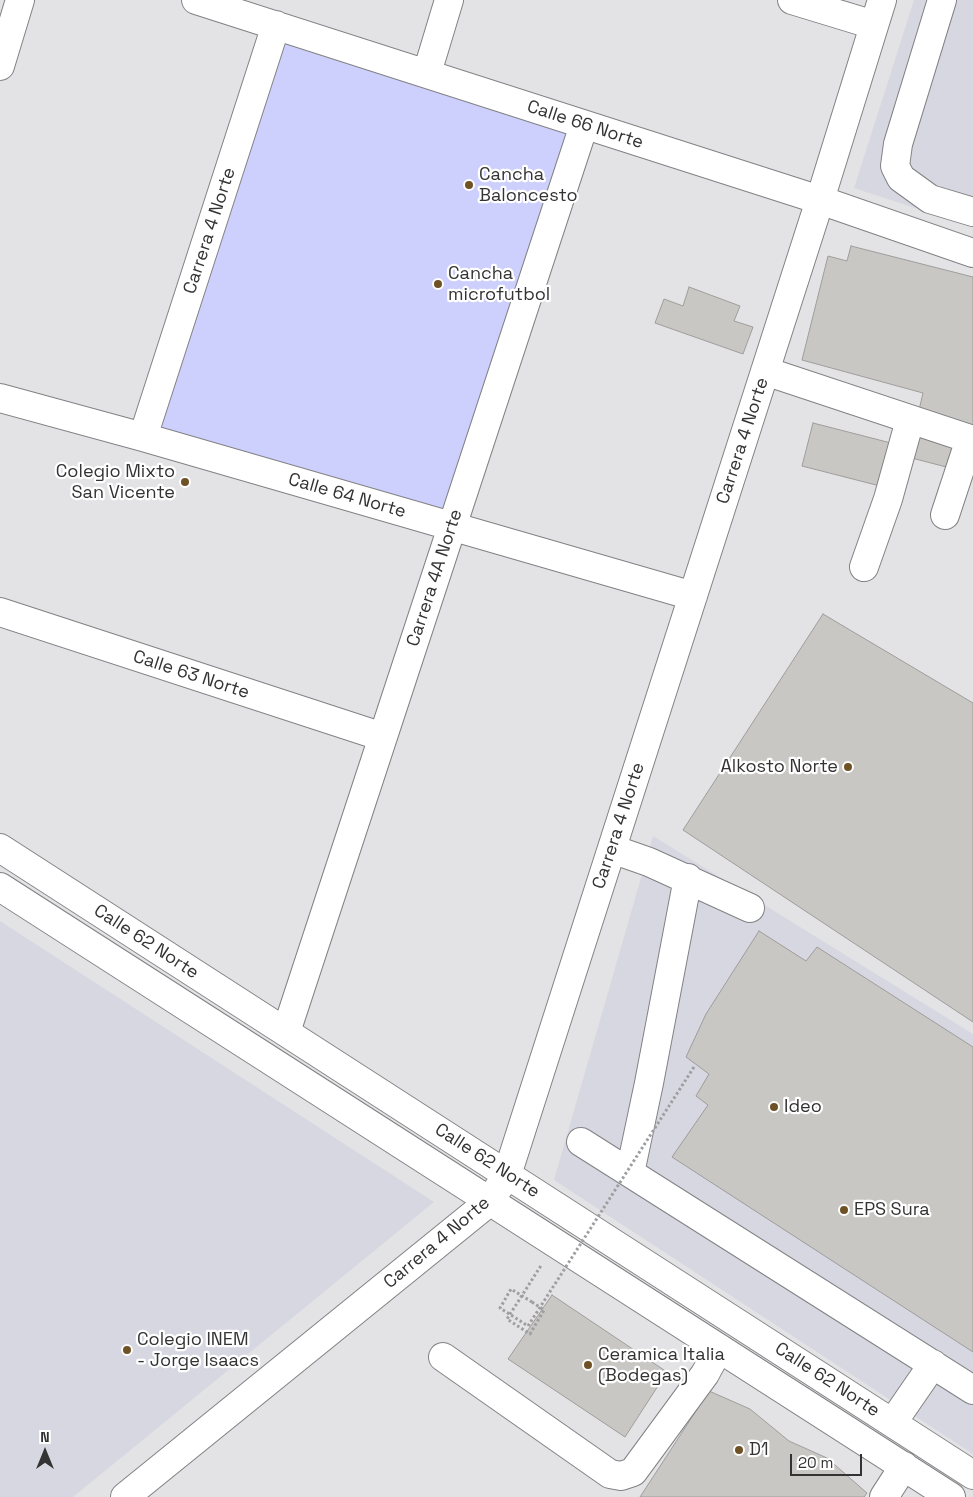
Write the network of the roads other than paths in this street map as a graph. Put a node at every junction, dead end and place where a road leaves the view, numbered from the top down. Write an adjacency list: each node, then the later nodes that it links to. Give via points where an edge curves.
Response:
1 (20, 0): 9 (street)
2 (196, 0): 7 (street, Calle 66 Norte)
3 (449, 0): 10 (street)
4 (792, 0): 8 (street)
5 (882, 0): 8 (street, Carrera 4 Norte)
6 (942, 0): 13 (street, via 898,144 895,166 901,178 930,199)
7 (276, 26): 10 (street, Calle 66 Norte); 18 (street, Carrera 4 Norte)
8 (874, 26): 12 (street, Carrera 4 Norte)
9 (0, 66)
10 (427, 73): 11 (street, Calle 66 Norte)
11 (584, 125): 12 (street, Calle 66 Norte); 21 (street, Carrera 4A Norte)
12 (820, 200): 14 (street, Calle 66 Norte); 15 (street, Carrera 4 Norte)
13 (973, 212)
14 (973, 253)
15 (765, 371): 17 (street); 23 (street, Carrera 4 Norte)
16 (0, 398): 18 (street, Calle 64 Norte)
17 (910, 420): 19 (street); 22 (street)
18 (143, 437): 21 (street, Calle 64 Norte)
19 (971, 439): 20 (street)
20 (945, 516)
21 (452, 527): 23 (street, Calle 64 Norte); 25 (street, Carrera 4A Norte)
22 (864, 567)
23 (693, 596): 27 (street, Carrera 4 Norte)
24 (0, 612): 25 (street, Calle 63 Norte)
25 (382, 738): 31 (street, Carrera 4A Norte)
26 (0, 848): 31 (street, Calle 62 Norte)
27 (612, 849): 28 (street); 34 (street, Carrera 4 Norte)
28 (688, 878): 30 (street); 33 (street)
29 (0, 887): 35 (street, Calle 62 Norte)
30 (750, 908)
31 (286, 1032): 34 (street, Calle 62 Norte)
32 (580, 1142): 33 (street)
33 (630, 1173): 38 (street)
34 (507, 1175): 35 (street, Carrera 4 Norte); 40 (street, Calle 62 Norte)
35 (489, 1202): 36 (street, Calle 62 Norte); 43 (street, Carrera 4 Norte)
36 (719, 1348): 37 (street, via 705,1374 633,1472 621,1476 610,1474); 41 (street, Calle 62 Norte)
37 (443, 1357)
38 (933, 1364): 39 (street); 40 (street)
39 (973, 1390)
40 (893, 1422): 42 (street, Calle 62 Norte)
41 (904, 1466): 44 (street); 45 (street, Calle 62 Norte)
42 (973, 1475)
43 (139, 1493)
44 (884, 1497)
45 (951, 1497)

